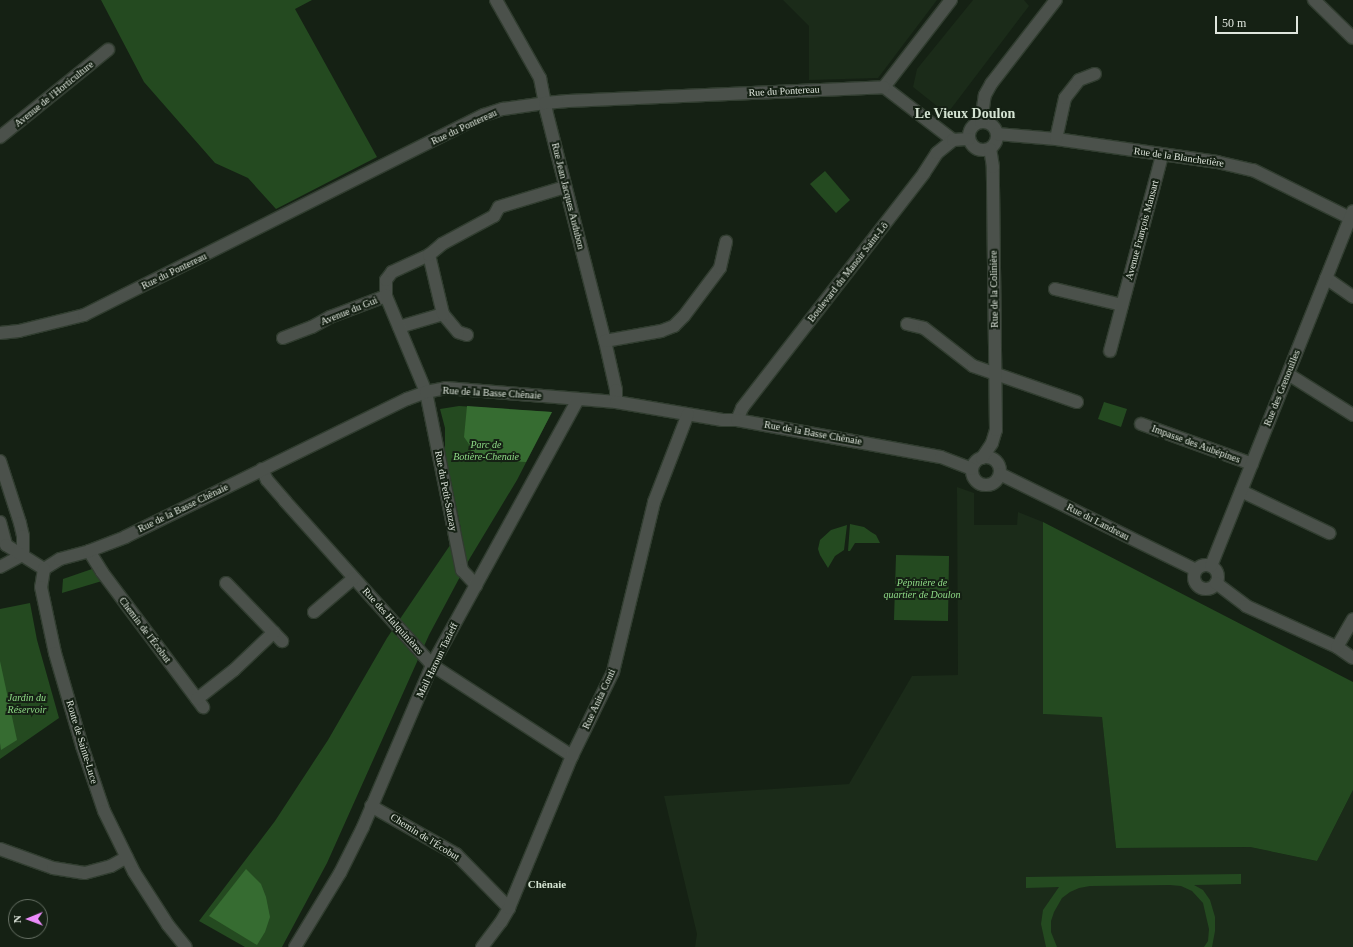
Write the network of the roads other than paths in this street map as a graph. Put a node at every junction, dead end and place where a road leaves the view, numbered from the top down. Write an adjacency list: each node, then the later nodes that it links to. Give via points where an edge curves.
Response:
1 (496, 0): 9 (street, Rue Jean Jacques Audubon, via 540,78)
2 (951, 0): 8 (street)
3 (1056, 0): 10 (street, via 991,84 984,100)
4 (1314, 0): 5 (street)
5 (1353, 38)
6 (108, 50): 12 (street, Avenue de l'Horticulture)
7 (1095, 74): 14 (street, via 1079,80 1065,98)
8 (884, 87): 9 (street, Rue du Pontereau); 15 (street)
9 (545, 103): 18 (street, Rue Jean Jacques Audubon); 30 (street, Rue du Pontereau, via 484,115 84,315 19,331)
10 (981, 122): 11 (street, via 991,124); 13 (street, via 971,128)
11 (997, 134): 14 (street, Rue de la Blanchetière); 16 (street, via 995,144)
12 (0, 137)
13 (969, 139): 15 (street); 16 (street, via 977,149)
14 (1056, 139): 17 (street, Rue de la Blanchetière)
15 (953, 140): 43 (street, Boulevard du Manoir Saint-Lô, via 937,153 742,408)
16 (990, 149): 35 (street, Rue de la Colinière, via 993,167)
17 (1162, 155): 19 (street, Rue de la Blanchetière, via 1217,162 1253,170); 26 (street, Avenue François Mansart)
18 (565, 187): 21 (street, via 499,206 494,216 442,244); 33 (street, Rue Jean Jacques Audubon)
19 (1352, 214): 22 (street, Rue des Grenouilles)
20 (726, 242): 33 (street, via 720,268 674,326 661,331)
21 (429, 255): 24 (street, via 392,272 386,280); 27 (street)
22 (1326, 278): 25 (street); 36 (street, Rue des Grenouilles)
23 (1055, 289): 26 (street)
24 (386, 296): 29 (street, Avenue du Gui); 32 (street, Avenue du Gui)
25 (1353, 297)
26 (1122, 306): 34 (street, Avenue François Mansart)
27 (443, 314): 29 (street); 31 (street, via 458,332)
28 (907, 324): 35 (street, via 924,328 973,366)
29 (399, 326): 37 (street, Avenue du Gui)
30 (0, 333)
31 (467, 336)
32 (283, 338)
33 (605, 341): 39 (street, Rue Jean Jacques Audubon, via 616,390)
34 (1110, 351)
35 (995, 374): 40 (street); 45 (street, Rue de la Colinière)
36 (1288, 374): 42 (street); 48 (street, Rue des Grenouilles)
37 (426, 392): 38 (street, Rue de la Basse Chênaie, via 446,388); 49 (street, Rue de la Basse Chênaie, via 406,399); 64 (street, Rue du Petit-Sauzay, via 462,570)
38 (578, 399): 39 (street, Rue de la Basse Chênaie); 64 (street, Mail Haroun Tazieff)
39 (616, 402): 41 (street, Rue de la Basse Chênaie)
40 (1077, 402)
41 (688, 414): 43 (street, Rue de la Basse Chênaie); 70 (street, Rue Anita Conti, via 654,502 613,672)
42 (1353, 415)
43 (737, 420): 50 (street, Rue de la Basse Chênaie, via 941,457)
44 (1141, 424): 48 (street, Impasse des Aubépines)
45 (996, 430): 46 (street, Rue de la Colinière, via 992,443); 51 (street, Rue de la Colinière, via 999,438)
46 (982, 458): 50 (street, via 975,462); 51 (street, via 994,460)
47 (0, 461): 56 (street, via 20,523)
48 (1252, 464): 52 (street, Rue des Grenouilles)
49 (262, 469): 55 (street, Rue de la Basse Chênaie, via 173,514); 61 (street, Rue des Halquinières, via 267,480)
50 (972, 469): 51 (street, via 976,481 987,486 995,482)
51 (1000, 470): 60 (street, Rue du Landreau)
52 (1242, 491): 54 (street); 57 (street, Rue des Grenouilles)
53 (0, 522): 56 (street, via 6,545)
54 (1329, 533)
55 (89, 551): 59 (street, Rue de la Basse Chênaie, via 60,560); 62 (street, Chemin de l'Écobut, via 200,703 234,670 278,637)
56 (23, 555): 58 (street); 59 (street)
57 (1212, 566): 60 (street, via 1205,565); 63 (street, via 1217,572)
58 (0, 567)
59 (44, 569): 73 (street, Route de Sainte-Luce, via 41,587 44,605 82,746 104,811)
60 (1196, 570): 63 (street, via 1194,579 1200,587 1211,588)
61 (354, 578): 65 (street); 69 (street, Rue des Halquinières)
62 (226, 583)
63 (1216, 583): 67 (street, via 1246,606)
64 (476, 585): 69 (street, Mail Haroun Tazieff)
65 (314, 612)
66 (1353, 619): 67 (street)
67 (1337, 647): 68 (street)
68 (1353, 658)
69 (432, 665): 70 (street, Rue des Halquinières); 71 (street, Mail Haroun Tazieff)
70 (572, 756): 74 (street, Rue Anita Conti)
71 (371, 806): 74 (street, Chemin de l'Écobut, via 456,854); 78 (street, Mail Haroun Tazieff, via 340,873)
72 (0, 849): 73 (street, via 53,868 85,873 111,866)
73 (127, 857): 75 (street, Route de Sainte-Luce)
74 (509, 908): 79 (street, Rue Anita Conti)
75 (168, 925): 76 (street, Route de Sainte-Luce); 77 (street, Route de Sainte-Luce)
76 (176, 947)
77 (186, 947)
78 (295, 947)
79 (482, 947)

